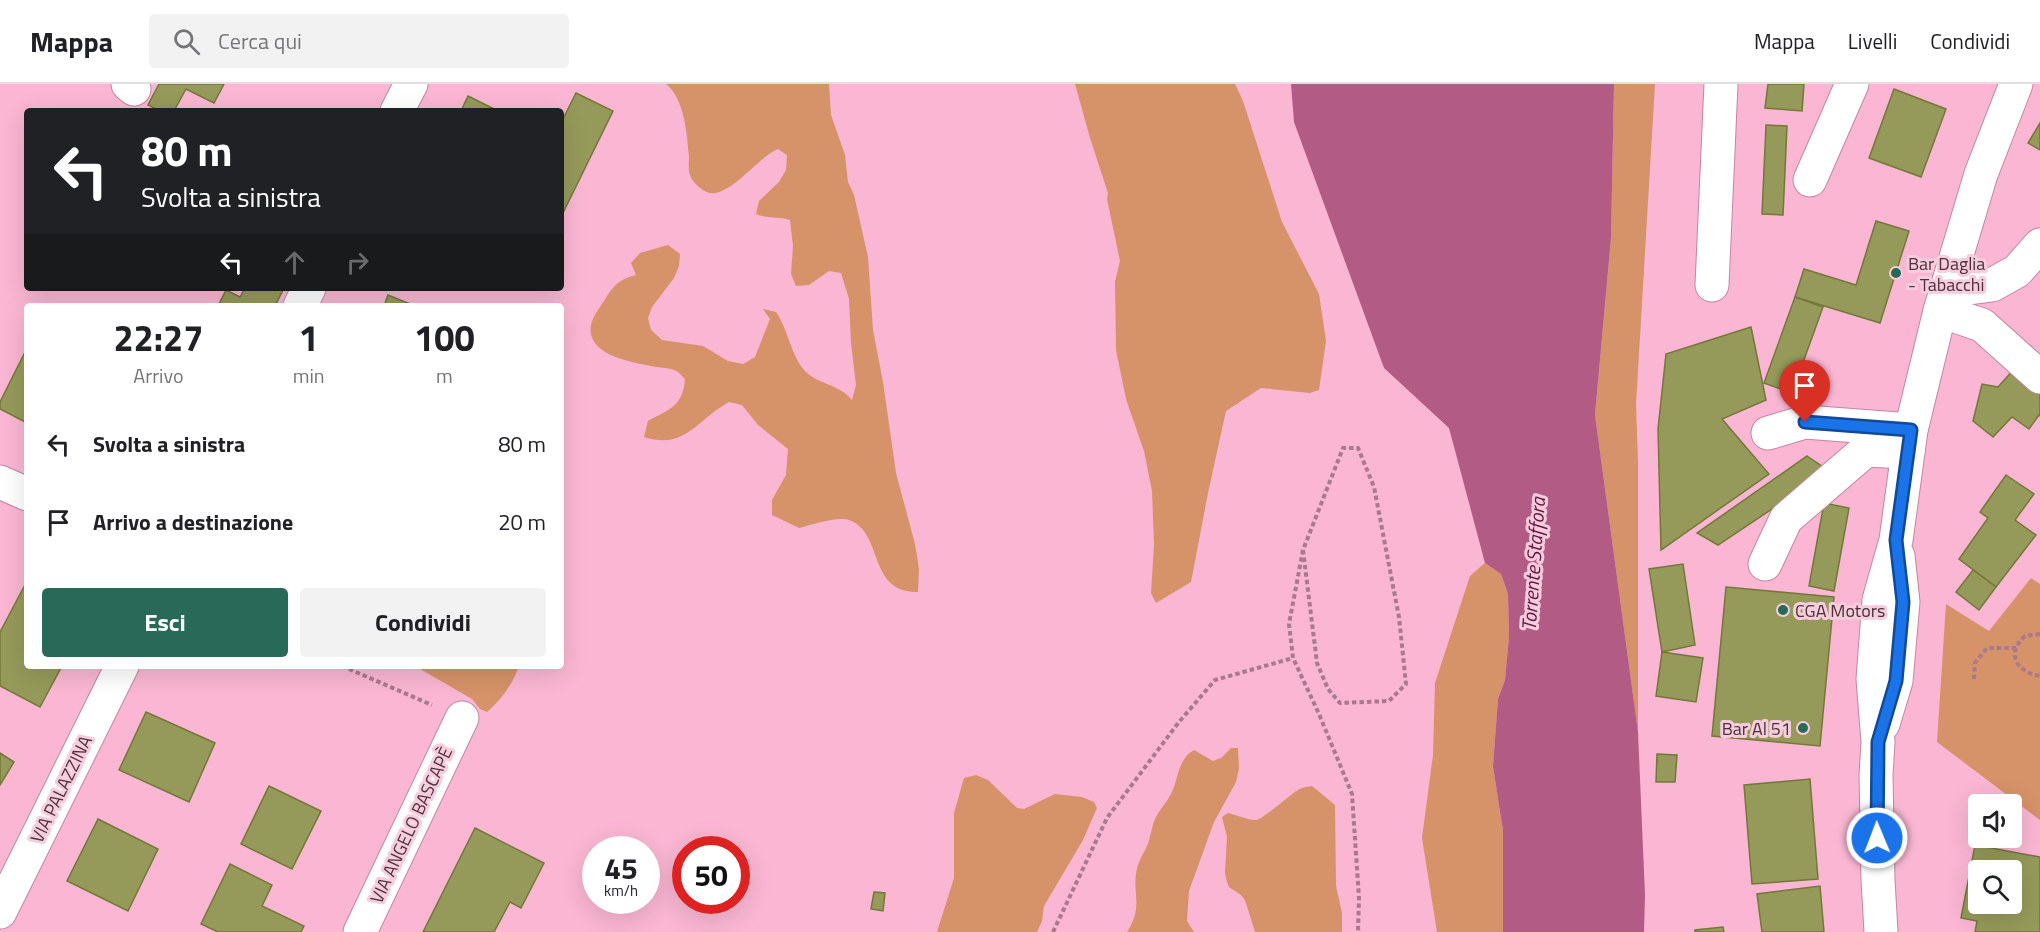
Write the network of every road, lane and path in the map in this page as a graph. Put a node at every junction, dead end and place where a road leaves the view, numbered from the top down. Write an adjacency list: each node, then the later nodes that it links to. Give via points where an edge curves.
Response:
1 (1721, 84): 6 (main road)
2 (1852, 84): 4 (main road)
3 (2016, 84): 7 (main road, via 1981,174)
4 (1810, 180)
5 (2039, 249): 7 (main road, via 2017,271 1992,285)
6 (1712, 285)
7 (1943, 301): 8 (main road, via 1982,325); 10 (main road)
8 (2040, 377)
9 (1768, 433): 10 (main road, via 1805,422)
10 (1910, 441): 14 (main road, via 1866,450 1786,519); 27 (main road, via 1896,540 1903,602 1896,681 1878,742)
11 (0, 482): 12 (main road)
12 (24, 493)
13 (1304, 550): 13 (path, via 1343,448 1358,448 1374,487 1399,617 1406,684 1389,701 1340,703 1328,689 1317,663); 17 (path, via 1289,624)
14 (1765, 564)
15 (2040, 634): 16 (path, via 2025,636)
16 (2016, 648): 20 (path, via 2020,668); 21 (path, via 1987,648 1976,663)
17 (1293, 658): 25 (path, via 1215,680 1107,818); 26 (path, via 1352,794)
18 (120, 669): 23 (main road, VIA PALAZZINA)
19 (349, 669): 22 (path)
20 (2040, 676)
21 (1974, 679)
22 (462, 718): 24 (main road, VIA ANGELO BASCAPÈ)
23 (1, 908)
24 (360, 932)
25 (1053, 932)
26 (1358, 932)
27 (1881, 932)

